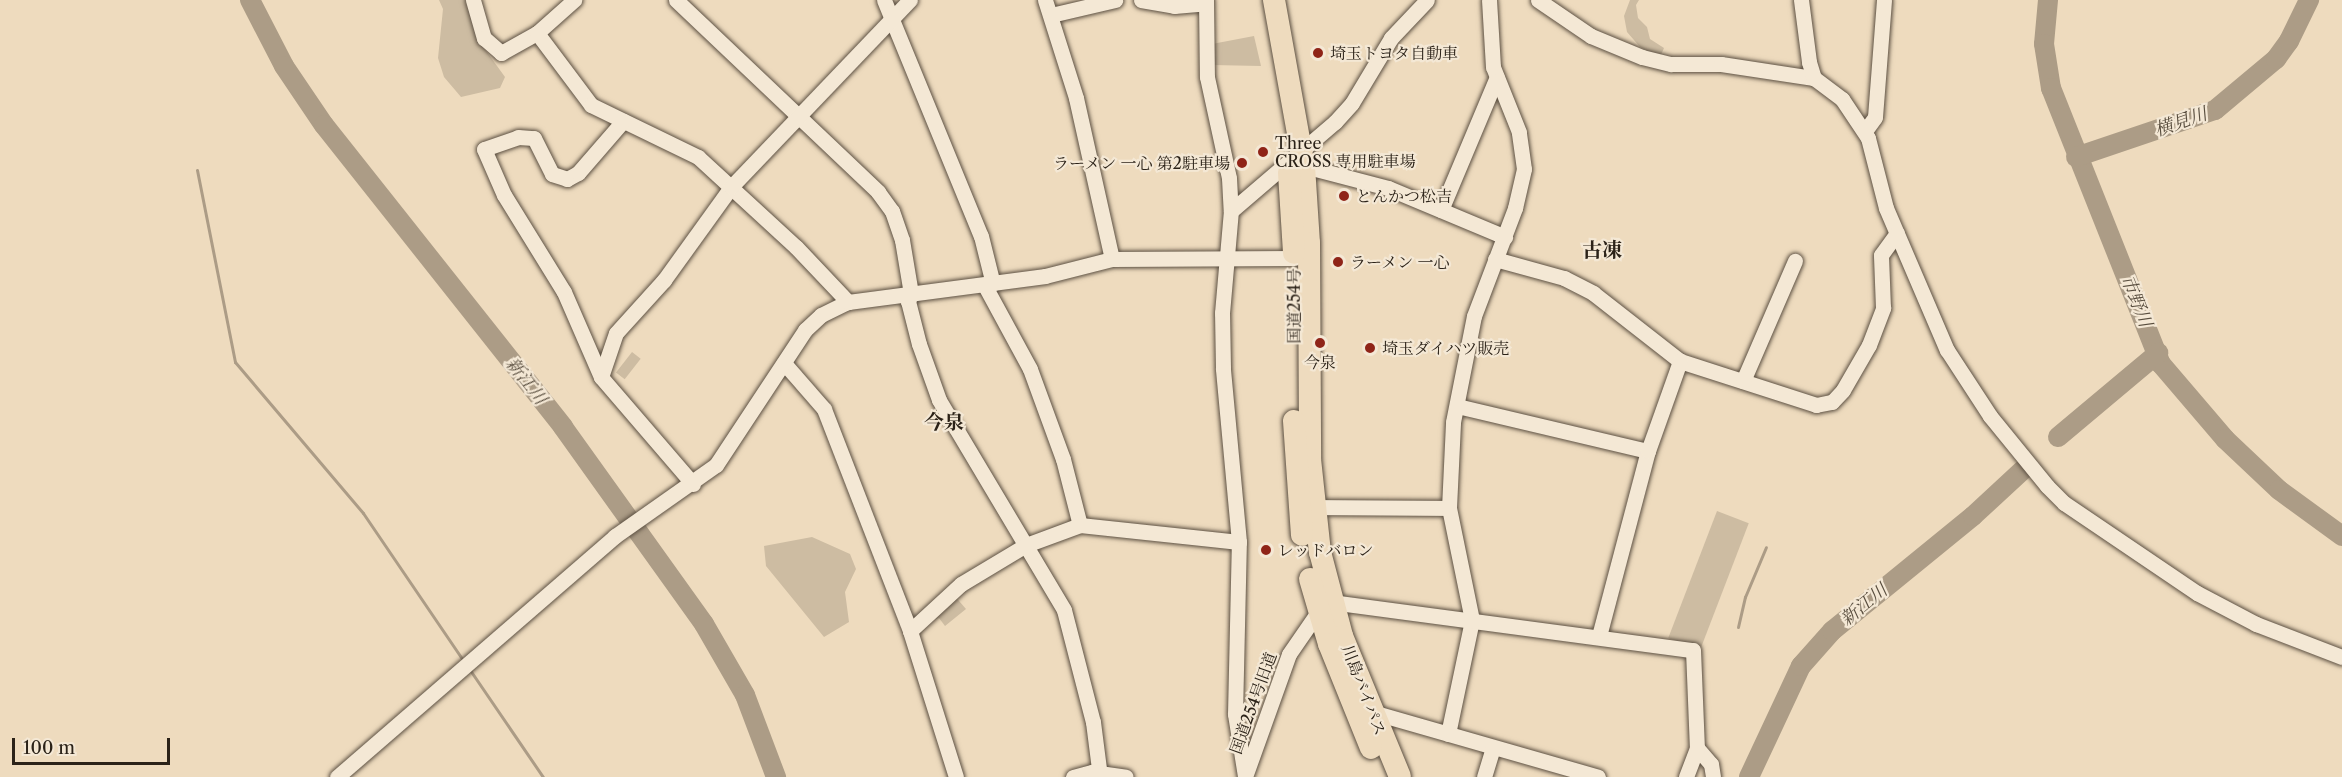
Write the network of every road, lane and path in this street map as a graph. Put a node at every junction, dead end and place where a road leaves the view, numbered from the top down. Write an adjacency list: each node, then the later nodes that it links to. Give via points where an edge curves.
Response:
1 (473, 0): 19 (street, via 484,38 501,53)
2 (574, 0): 19 (street)
3 (676, 0): 22 (street)
4 (884, 0): 18 (street)
5 (910, 0): 18 (street)
6 (1045, 0): 17 (street)
7 (1115, 0): 17 (street)
8 (1141, 0): 16 (street, via 1174,6)
9 (1259, 0): 25 (highway, 国道254号)
10 (1274, 0): 25 (highway, 国道254号)
11 (1427, 0): 25 (street, via 1391,38 1352,103)
12 (1489, 0): 20 (street, via 1491,56)
13 (1538, 0): 21 (street, via 1591,36 1659,63 1721,64)
14 (1801, 0): 21 (street)
15 (1884, 0): 24 (street, via 1875,117)
16 (1206, 1): 28 (street, via 1206,77 1229,178)
17 (1051, 15): 33 (street, via 1076,98)
18 (892, 16): 22 (street); 36 (street, via 981,236)
19 (537, 33): 23 (street, via 591,105)
20 (1497, 77): 27 (street); 30 (street, via 1524,153 1521,186)
21 (1814, 78): 24 (street, via 1849,106)
22 (798, 117): 26 (street); 37 (street, via 878,192 892,211 902,240)
23 (623, 122): 26 (street, via 686,150); 41 (street, via 578,173 567,179 552,174 534,138 518,137 484,149 504,195 564,292)
24 (1865, 131): 29 (street)
25 (1298, 160): 27 (street, via 1388,188); 28 (street); 32 (highway, 国道254号); 46 (highway, 国道254号)
26 (731, 187): 38 (street); 41 (street, via 664,280 616,333)
27 (1441, 210): 30 (street)
28 (1231, 211): 31 (street)
29 (1897, 233): 42 (street, via 1881,255 1880,322 1857,370 1832,402 1816,405); 55 (street, via 1929,312 1957,366 2007,438 2064,503 2197,593 2256,624)
30 (1504, 237): 34 (street)
31 (1225, 256): 32 (street); 33 (street); 49 (street, via 1223,368)
32 (1294, 258): 51 (highway, 国道254号, via 1294,459 1305,556)
33 (1112, 259): 36 (street, via 1077,270)
34 (1495, 259): 39 (street, via 1564,278 1593,293); 43 (street, via 1474,316)
35 (1795, 261): 42 (street)
36 (989, 285): 37 (street); 48 (street, via 1034,378 1063,459)
37 (911, 294): 38 (street); 50 (street, via 908,301 919,345 939,400)
38 (848, 302): 40 (street, via 821,315 805,330)
39 (1680, 361): 42 (street); 44 (street)
40 (784, 363): 45 (street, via 716,465); 53 (street, via 824,409)
41 (601, 377): 45 (street)
42 (1743, 381)
43 (1456, 406): 44 (street); 47 (street, via 1449,462)
44 (1648, 451): 54 (street)
45 (693, 484): 61 (street, via 620,533)
46 (1314, 507): 47 (street); 51 (highway, 国道254号)
47 (1449, 508): 52 (street)
48 (1080, 525): 49 (street); 50 (street)
49 (1239, 542): 65 (street, via 1234,692)
50 (1026, 545): 53 (street, via 950,591); 60 (street, via 1059,600 1068,625 1093,722)
51 (1324, 607): 52 (street); 56 (highway, 川島バイパス); 65 (street, 国道254号旧道, via 1289,654); 66 (highway, 川島バイパス, via 1344,689)
52 (1473, 620): 54 (street); 57 (street)
53 (910, 631): 62 (street)
54 (1599, 636): 59 (street, via 1693,650)
55 (2342, 657)
56 (1372, 712): 57 (street); 67 (highway, 川島バイパス)
57 (1448, 734): 58 (street)
58 (1493, 748): 68 (street); 69 (street)
59 (1697, 748): 70 (street); 71 (street, via 1711,764)
60 (1099, 775): 63 (street); 64 (street)
61 (337, 777)
62 (956, 777)
63 (1073, 777)
64 (1126, 777)
65 (1245, 777)
66 (1384, 777)
67 (1400, 777)
68 (1484, 777)
69 (1598, 777)
70 (1686, 777)
71 (1713, 777)

